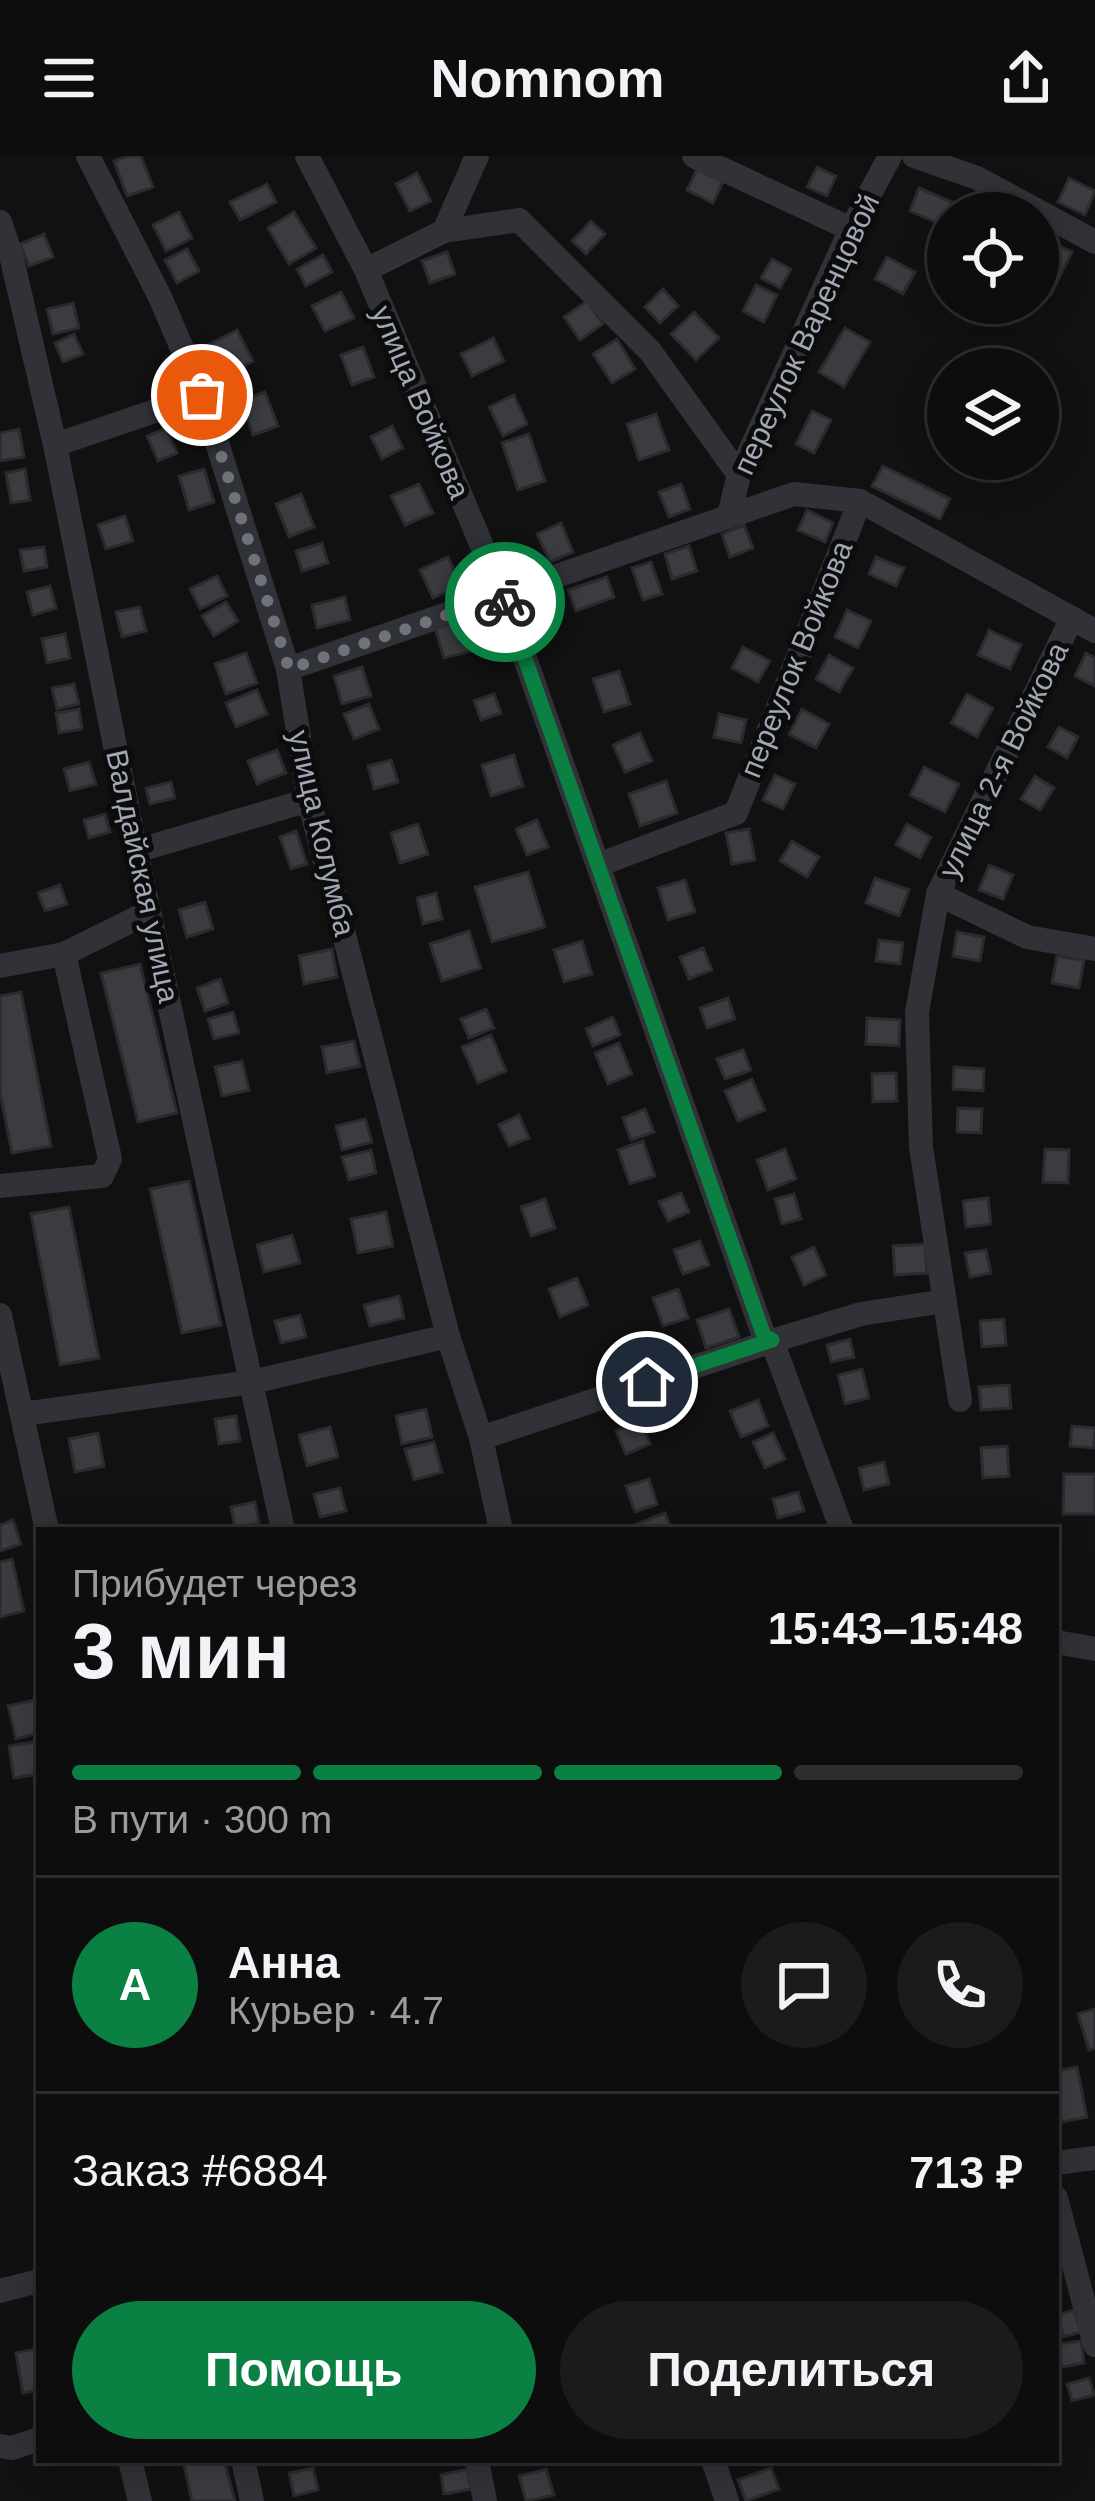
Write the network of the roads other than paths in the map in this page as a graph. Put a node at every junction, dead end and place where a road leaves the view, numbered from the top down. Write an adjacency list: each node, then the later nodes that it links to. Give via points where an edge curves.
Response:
1 (88, 156): 13 (street, улица Колумба)
2 (307, 156): 12 (street, улица Войкова)
3 (477, 156): 10 (street)
4 (694, 156): 9 (street)
5 (890, 156): 9 (street, переулок Варенцовой)
6 (914, 156): 7 (street)
7 (980, 167): 11 (street)
8 (0, 222): 14 (street, Валдайская улица)
9 (851, 229): 15 (street, переулок Варенцовой)
10 (444, 231): 12 (street); 15 (street, via 519,220 650,351)
11 (1095, 242)
12 (366, 270): 18 (street, улица Войкова)
13 (202, 395): 14 (street); 21 (street, улица Колумба)
14 (55, 446): 23 (street, Валдайская улица)
15 (740, 475): 17 (street, переулок Варенцовой)
16 (860, 501): 17 (street, via 794,494); 19 (street); 24 (street, переулок Войкова, via 736,813)
17 (729, 515): 18 (street)
18 (502, 596): 21 (street); 24 (street, улица Войкова)
19 (1071, 620): 20 (street); 25 (street, улица 2-я Войкова)
20 (1095, 631)
21 (289, 669): 22 (street, улица Колумба)
22 (309, 800): 23 (street); 33 (street, улица Колумба)
23 (136, 851): 26 (street, Валдайская улица)
24 (598, 865): 34 (street, улица Войкова, via 764,1336)
25 (938, 894): 27 (street, via 1027,938); 31 (street, улица 2-я Войкова, via 917,1012 921,1147)
26 (149, 912): 28 (street); 35 (street, Валдайская улица)
27 (1095, 949)
28 (64, 954): 29 (street); 30 (street, via 110,1159 103,1176)
29 (0, 965)
30 (0, 1186)
31 (945, 1301): 34 (street); 36 (street, улица 2-я Войкова)
32 (0, 1315): 37 (street)
33 (448, 1336): 35 (street); 38 (street, улица Колумба)
34 (772, 1340): 38 (street); 42 (street, улица Войкова)
35 (253, 1382): 37 (street); 40 (street, Валдайская улица)
36 (960, 1400)
37 (23, 1414): 39 (street)
38 (481, 1438): 41 (street, улица Колумба)
39 (45, 1527)
40 (282, 1527)
41 (500, 1527)
42 (841, 1527)
43 (1059, 1643): 44 (street)
44 (1095, 1649)
45 (1095, 2158): 46 (street)
46 (1059, 2163)
47 (1059, 2209): 50 (street)
48 (36, 2282): 49 (street)
49 (0, 2290)
50 (1095, 2345)
51 (36, 2440): 52 (street)
52 (0, 2446)
53 (131, 2463): 57 (street)
54 (244, 2463): 58 (street)
55 (478, 2463): 59 (street)
56 (714, 2463): 60 (street)
57 (140, 2501)
58 (252, 2501)
59 (485, 2501)
60 (727, 2501)

